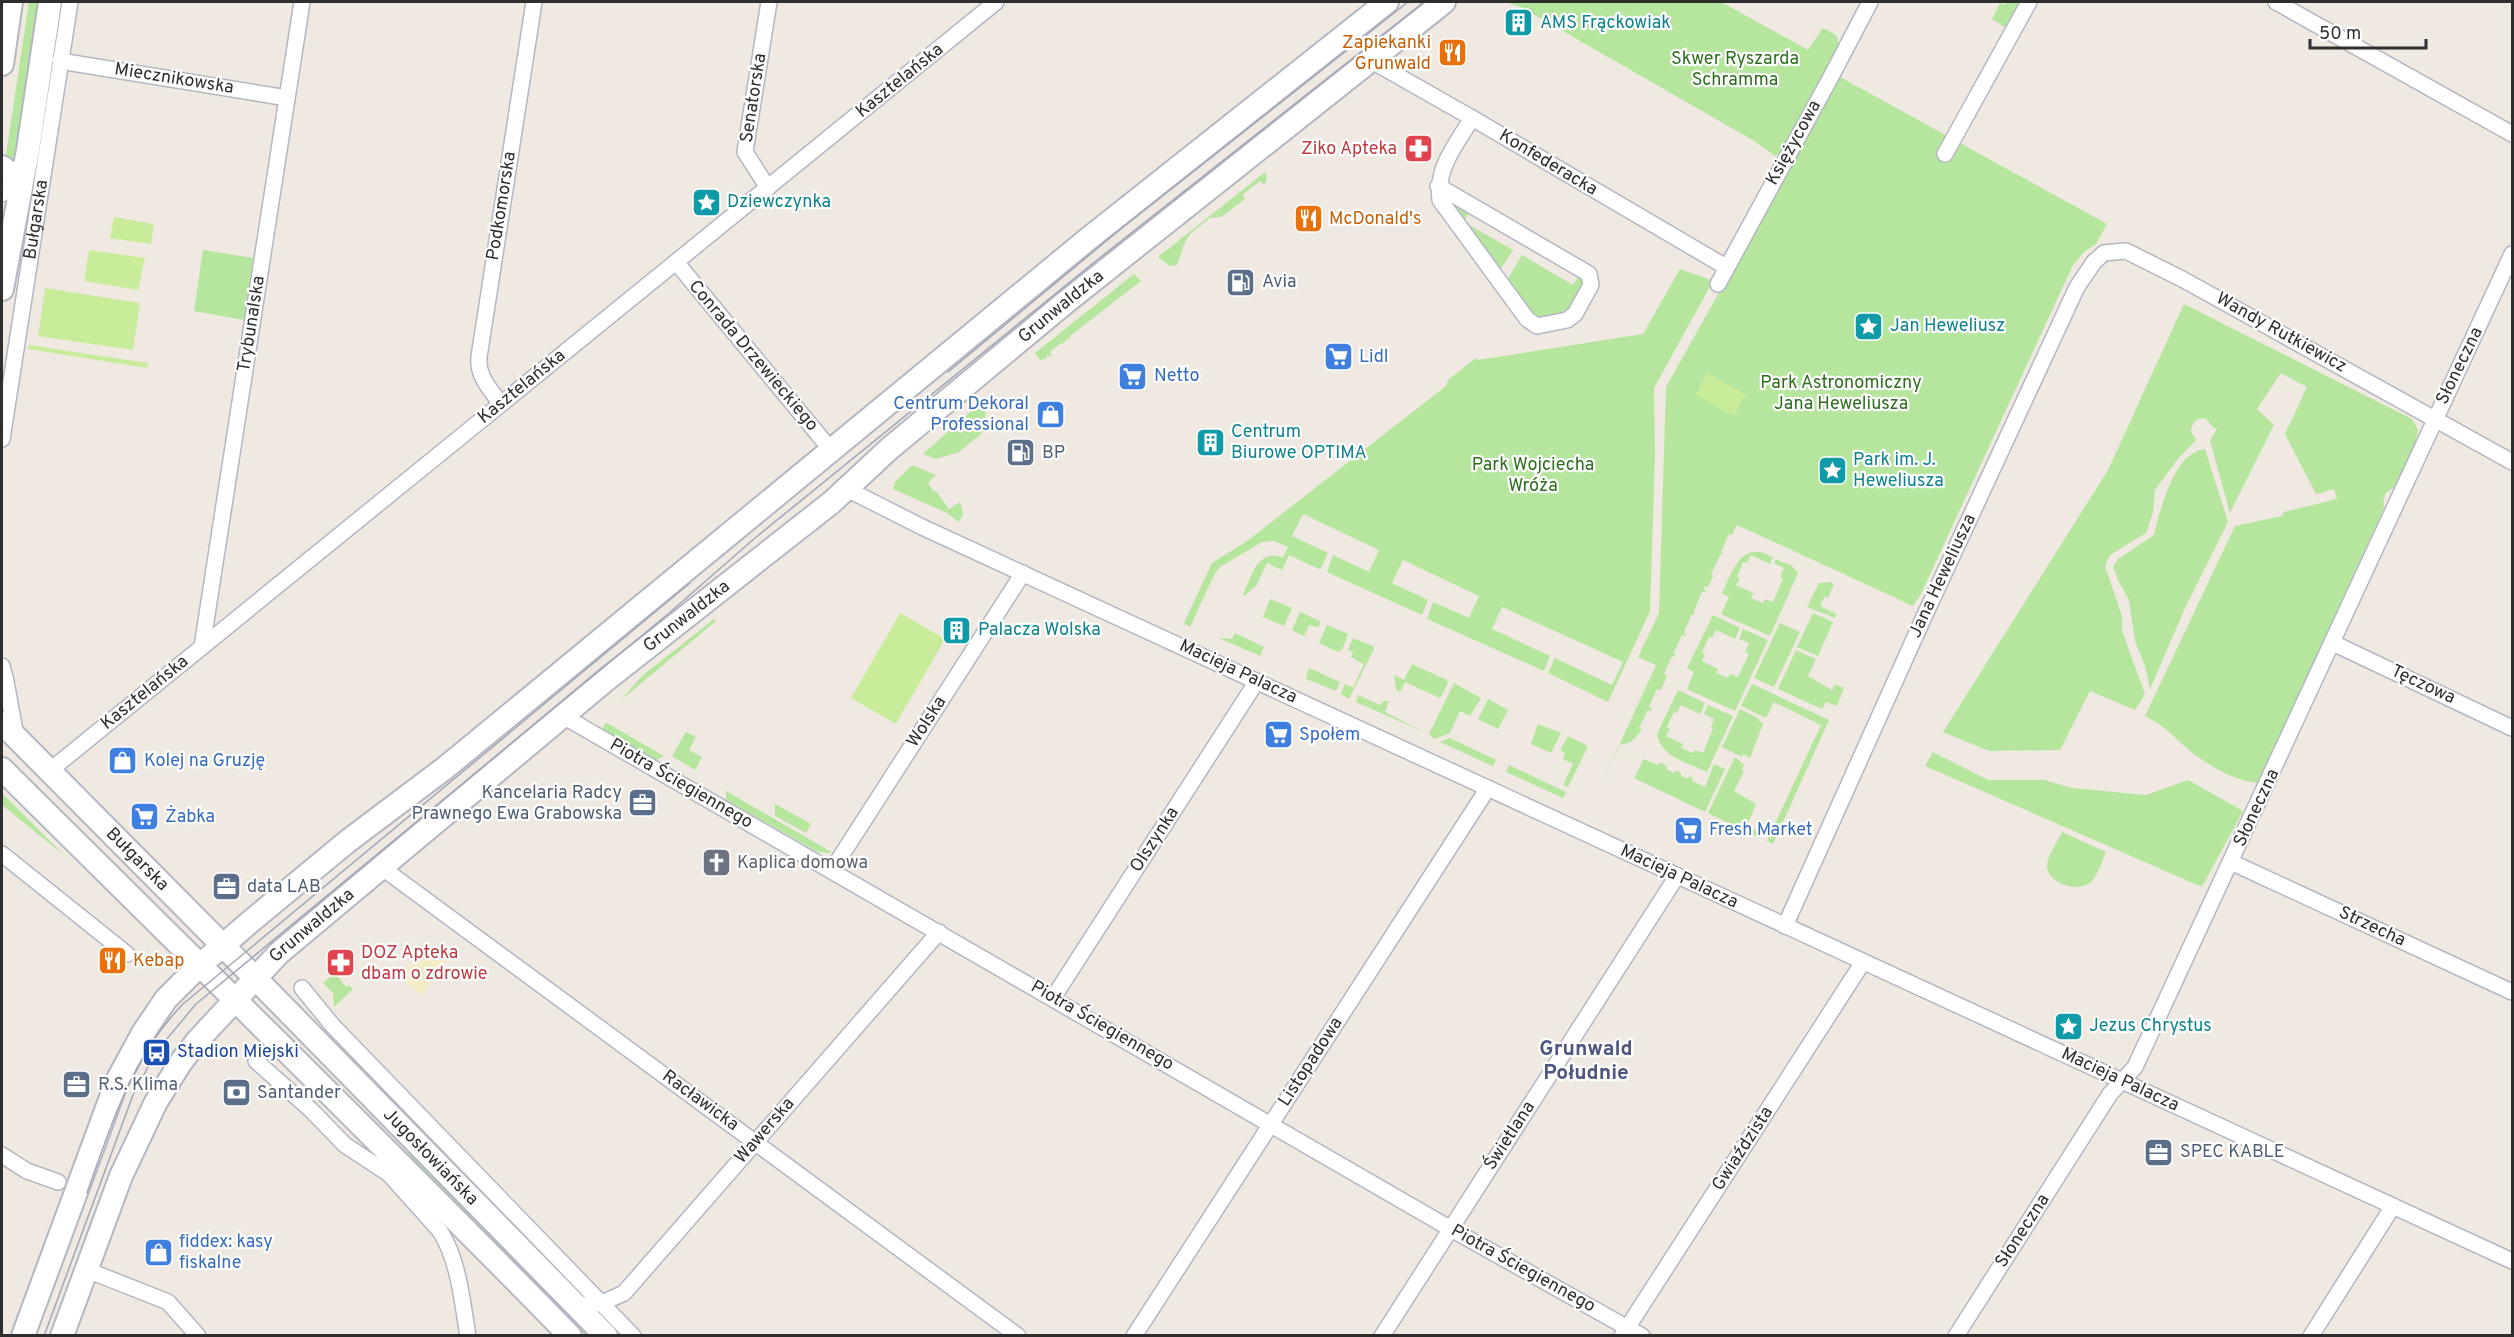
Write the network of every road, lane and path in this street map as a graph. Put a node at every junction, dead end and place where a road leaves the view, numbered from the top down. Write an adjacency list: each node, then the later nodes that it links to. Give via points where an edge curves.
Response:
1 (11, 2): 16 (street)
2 (50, 2): 22 (street, Bułgarska)
3 (70, 2): 15 (street, Bułgarska)
4 (302, 2): 17 (street, Trybunalska)
5 (534, 2): 32 (street, Podkomorska, via 478,366 481,377)
6 (769, 2): 24 (street, Senatorska, via 745,152)
7 (996, 2): 24 (street, Kasztelańska)
8 (1389, 2): 13 (street); 35 (street, Grunwaldzka, via 1088,239)
9 (1444, 2): 13 (street, Grunwaldzka)
10 (1870, 2): 30 (street, Księżycowa)
11 (2029, 2): 20 (street)
12 (2276, 2): 19 (street)
13 (1411, 27): 14 (street, Grunwaldzka)
14 (1370, 60): 18 (street, Konfederacka); 37 (street, Grunwaldzka, via 1066,302 889,449)
15 (60, 61): 17 (street, Miecznikowska); 34 (street, Bułgarska)
16 (2, 64)
17 (287, 98): 40 (street, Trybunalska)
18 (1472, 118): 23 (street, via 1441,170); 30 (street, Konfederacka)
19 (2512, 134)
20 (1945, 154)
21 (2, 167): 22 (street, Bułgarska)
22 (23, 174): 25 (street); 29 (street, Bułgarska)
23 (1438, 186): 23 (street, via 1440,200 1527,319 1537,326 1567,320 1575,314 1591,285 1589,274)
24 (768, 188): 28 (street, Kasztelańska)
25 (2, 194)
26 (2126, 250): 33 (street, Wandy Rutkiewicz); 55 (street, Jana Heweliusza, via 2104,253 2077,287)
27 (2512, 254): 33 (street, Słoneczna)
28 (676, 262): 32 (street, Kasztelańska); 35 (street, Conrada Drzewieckiego)
29 (2, 266)
30 (1726, 267): 31 (street, Księżycowa)
31 (1718, 284)
32 (501, 404): 40 (street, Kasztelańska)
33 (2435, 418): 36 (street, Wandy Rutkiewicz); 39 (street, Słoneczna)
34 (2, 439)
35 (831, 450): 57 (street, Grunwaldzka, via 497,726 348,841)
36 (2512, 462)
37 (847, 489): 38 (street, Macieja Palacza); 43 (street, Grunwaldzka)
38 (1023, 573): 42 (street, Macieja Palacza); 53 (street, Wolska)
39 (2333, 643): 45 (street, Tęczowa); 51 (street, Słoneczna)
40 (202, 647): 48 (street, Kasztelańska)
41 (2, 666): 46 (street, Bułgarska)
42 (1257, 681): 49 (street, Macieja Palacza); 64 (street, Olszynka)
43 (563, 716): 52 (street, Grunwaldzka); 53 (street, Piotra Ściegiennego)
44 (2, 723): 46 (street, Bułgarska)
45 (2512, 728)
46 (19, 742): 48 (street, Bułgarska)
47 (2, 769): 60 (street, Bułgarska)
48 (48, 772): 57 (street, Bułgarska)
49 (1488, 788): 54 (street, Macieja Palacza); 68 (street, Listopadowa)
50 (2, 854): 58 (street)
51 (2232, 862): 63 (street, Strzecha); 67 (street, Słoneczna, via 2134,1067)
52 (381, 867): 61 (street, Grunwaldzka); 69 (street, Racławicka)
53 (832, 870): 56 (street, Piotra Ściegiennego)
54 (1677, 876): 55 (street, Macieja Palacza); 73 (street, Świetlana)
55 (1785, 926): 59 (street, Macieja Palacza)
56 (939, 932): 64 (street, Piotra Ściegiennego); 69 (street, Wawerska)
57 (223, 945): 60 (street, Grunwaldzka); 61 (street, Bułgarska)
58 (127, 954)
59 (1863, 962): 67 (street, Macieja Palacza); 78 (street, Gwiaździsta)
60 (199, 966): 65 (street, Bułgarska); 80 (street, Grunwaldzka, via 158,1010 123,1069)
61 (255, 978): 65 (street, Grunwaldzka); 77 (street, Jugosłowiańska)
62 (302, 988): 76 (street, via 333,1026)
63 (2512, 992)
64 (1053, 998): 68 (street, Piotra Ściegiennego)
65 (234, 1001): 75 (street, Grunwaldzka, via 181,1062 156,1102 121,1176); 84 (street, Jugosłowiańska)
66 (256, 1061): 83 (street, via 345,1145 389,1174 440,1231 454,1267)
67 (2121, 1081): 72 (street, Macieja Palacza); 89 (street, Słoneczna)
68 (1272, 1123): 73 (street, Piotra Ściegiennego); 86 (street, Listopadowa)
69 (755, 1142): 76 (street, Wawerska, via 624,1293); 85 (street, Racławicka)
70 (2, 1155): 71 (street, via 27,1171)
71 (58, 1182)
72 (2393, 1206): 74 (street, Macieja Palacza); 90 (street)
73 (1451, 1229): 78 (street, Piotra Ściegiennego); 87 (street, Świetlana)
74 (2512, 1261)
75 (87, 1270): 81 (street, Grunwaldzka); 82 (street, via 168,1302)
76 (602, 1303): 77 (street, Wawerska); 79 (street)
77 (577, 1306): 79 (street, Jugosłowiańska)
78 (1625, 1331): 88 (street, Piotra Ściegiennego)
79 (622, 1334)
80 (23, 1335)
81 (62, 1335)
82 (198, 1335)
83 (468, 1335)
84 (570, 1335)
85 (1018, 1335)
86 (1134, 1335)
87 (1382, 1335)
88 (1642, 1335)
89 (1956, 1335)
90 (2311, 1335)

